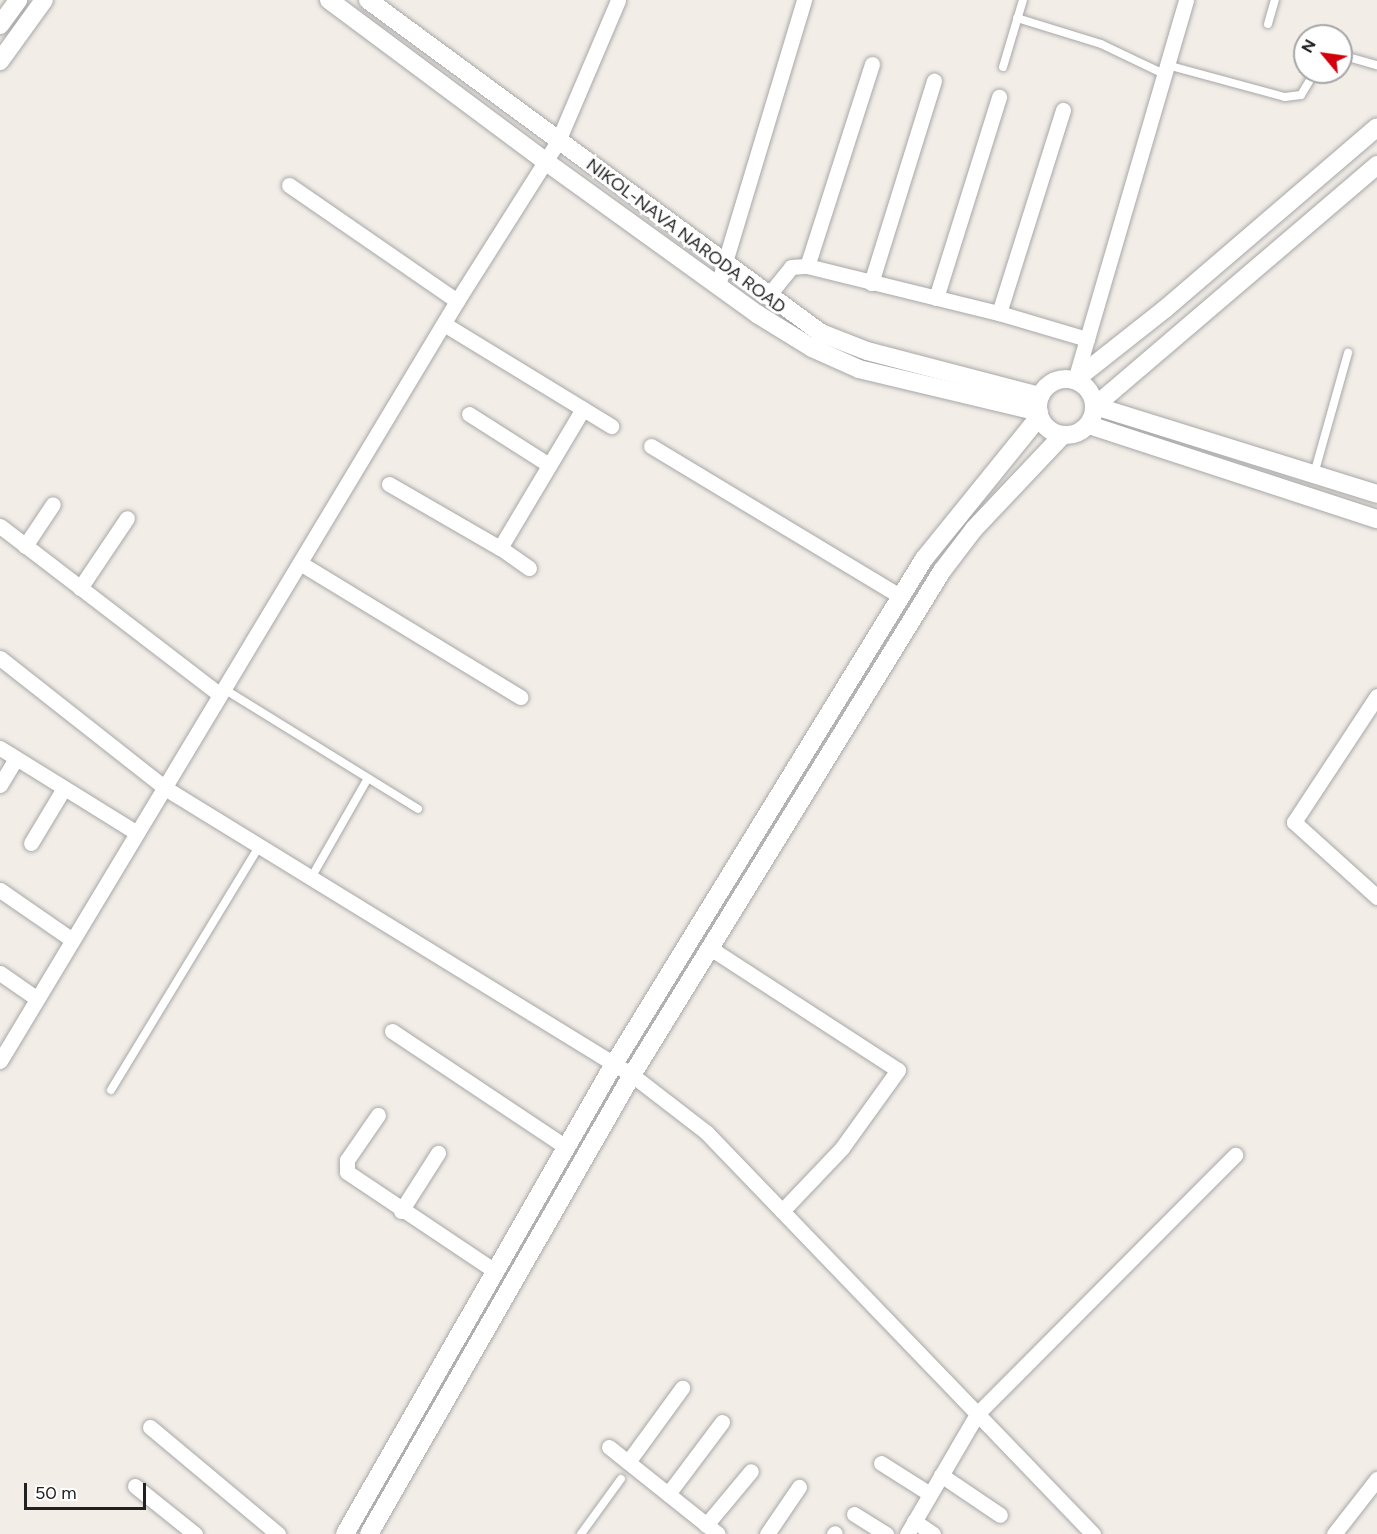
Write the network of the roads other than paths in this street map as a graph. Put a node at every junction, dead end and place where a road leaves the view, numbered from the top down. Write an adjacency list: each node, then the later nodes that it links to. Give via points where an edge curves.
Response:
1 (18, 0): 12 (street)
2 (44, 0): 14 (street)
3 (329, 0): 25 (street)
4 (368, 0): 24 (street, NIKOL-NAVA NARODA ROAD)
5 (618, 0): 24 (street)
6 (804, 0): 28 (street)
7 (1023, 0): 10 (lane)
8 (1186, 0): 18 (street)
9 (1275, 0): 11 (lane)
10 (1017, 18): 17 (lane); 18 (lane)
11 (1268, 24)
12 (0, 25)
13 (1353, 58): 16 (lane)
14 (0, 61)
15 (872, 64): 29 (street)
16 (1377, 65)
17 (1003, 67)
18 (1166, 69): 20 (lane, via 1285,98 1301,95); 37 (street)
19 (934, 81): 30 (street)
20 (1308, 84)
21 (999, 97): 33 (street)
22 (1063, 110): 35 (street)
23 (1377, 127): 39 (street, via 1165,309)
24 (558, 141): 25 (street); 28 (street, NIKOL-NAVA NARODA ROAD)
25 (545, 161): 31 (street); 34 (street)
26 (1377, 167): 40 (street)
27 (289, 185): 34 (street)
28 (724, 265): 31 (street); 32 (street, NIKOL-NAVA NARODA ROAD)
29 (807, 266): 30 (street); 32 (street, via 791,267)
30 (871, 283): 33 (street)
31 (717, 285): 41 (street, via 812,348 859,369)
32 (767, 297): 41 (street, NIKOL-NAVA NARODA ROAD, via 821,333)
33 (936, 298): 35 (street)
34 (457, 301): 36 (street)
35 (999, 313): 37 (street)
36 (444, 324): 42 (street); 58 (street)
37 (1087, 339): 39 (street)
38 (1348, 353): 49 (lane)
39 (1075, 380): 40 (street, via 1087,387); 41 (street, via 1056,380)
40 (1095, 406): 44 (street); 49 (street)
41 (1039, 408): 46 (street, via 1053,433); 61 (street, via 931,550)
42 (583, 409): 45 (street); 48 (street)
43 (469, 414): 48 (street)
44 (1089, 424): 46 (street, via 1073,435); 54 (street)
45 (611, 426)
46 (1063, 435): 80 (street, via 974,529 942,571)
47 (651, 446): 61 (street)
48 (549, 465): 57 (street)
49 (1314, 474): 51 (street)
50 (389, 484): 57 (street)
51 (1377, 494)
52 (54, 504): 56 (street)
53 (127, 518): 60 (street)
54 (1377, 519)
55 (0, 526): 56 (street)
56 (25, 546): 60 (street)
57 (501, 548): 59 (street)
58 (300, 563): 63 (street); 65 (street)
59 (530, 568)
60 (80, 588): 63 (street)
61 (901, 597): 85 (street)
62 (0, 658): 71 (street)
63 (222, 692): 68 (lane); 71 (street)
64 (1377, 696): 78 (street, via 1294,822)
65 (520, 697)
66 (0, 748): 67 (street)
67 (16, 758): 69 (street); 70 (street)
68 (368, 778): 72 (lane); 76 (lane)
69 (0, 785)
70 (64, 788): 73 (street); 74 (street)
71 (165, 788): 73 (street); 75 (street)
72 (418, 809)
73 (137, 832): 79 (street)
74 (31, 843)
75 (259, 847): 76 (street); 87 (lane)
76 (311, 878): 85 (street)
77 (0, 890): 79 (street)
78 (1377, 897)
79 (71, 939): 82 (street)
80 (710, 948): 86 (street); 93 (street, via 898,1070 842,1148)
81 (0, 973): 82 (street)
82 (36, 998): 84 (street)
83 (392, 1031): 89 (street)
84 (0, 1062)
85 (614, 1064): 86 (street); 89 (street)
86 (632, 1075): 93 (street, via 706,1132); 117 (street)
87 (111, 1090)
88 (378, 1114): 92 (street, via 347,1160 346,1172)
89 (566, 1147): 94 (street)
90 (438, 1153): 92 (street)
91 (1235, 1155): 96 (street)
92 (401, 1211): 94 (street)
93 (782, 1211): 96 (street)
94 (495, 1271): 116 (street)
95 (682, 1388): 100 (street)
96 (977, 1414): 103 (street); 122 (street)
97 (722, 1422): 108 (street)
98 (150, 1427): 115 (street)
99 (609, 1447): 100 (street)
100 (628, 1462): 108 (street)
101 (881, 1463): 109 (street)
102 (751, 1471): 113 (street)
103 (941, 1475): 109 (street); 111 (street)
104 (621, 1479): 118 (lane)
105 (1377, 1479): 123 (street)
106 (135, 1486): 114 (street)
107 (799, 1487): 119 (street)
108 (668, 1494): 113 (street)
109 (930, 1494): 112 (street)
110 (854, 1514): 120 (street)
111 (1000, 1515)
112 (910, 1528): 121 (street)
113 (712, 1530)
114 (195, 1534)
115 (278, 1534)
116 (345, 1534)
117 (369, 1534)
118 (581, 1534)
119 (767, 1534)
120 (886, 1534)
121 (933, 1534)
122 (1093, 1534)
123 (1334, 1534)

